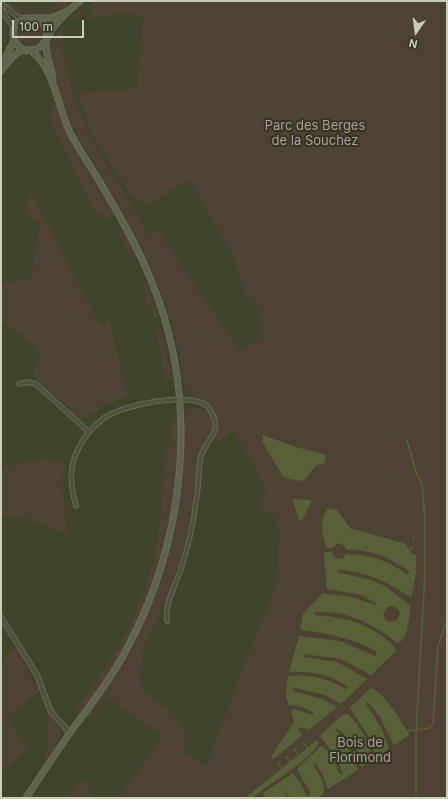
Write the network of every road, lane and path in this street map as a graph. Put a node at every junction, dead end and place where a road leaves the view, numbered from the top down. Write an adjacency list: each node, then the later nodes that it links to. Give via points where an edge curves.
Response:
1 (80, 1): 4 (main road)
2 (1, 4): 5 (street, via 18,17)
3 (1, 9): 7 (street)
4 (69, 10): 6 (main road, via 51,18); 8 (main road)
5 (24, 18): 6 (main road); 7 (main road)
6 (38, 19): 8 (main road, via 45,26)
7 (14, 29): 9 (main road)
8 (46, 39): 10 (main road, via 39,48); 13 (main road)
9 (14, 40): 10 (main road, via 17,45); 11 (main road)
10 (29, 51): 12 (main road, via 16,54); 13 (main road, via 46,67)
11 (1, 67)
12 (1, 71)
13 (53, 85): 15 (main road, via 69,129 140,254 152,282 170,342)
14 (19, 384): 16 (street, via 36,384)
15 (179, 400): 16 (street, via 164,400 116,411); 19 (street, via 189,400 206,406 211,410 216,426 201,456 192,529 182,568 167,608); 20 (main road, via 179,485 159,578 124,654)
16 (89, 432): 17 (street, via 80,444 72,467 71,482)
17 (76, 506)
18 (1, 617): 20 (street, via 37,675 51,712)
19 (167, 621)
20 (70, 733): 21 (main road)
21 (26, 798)

